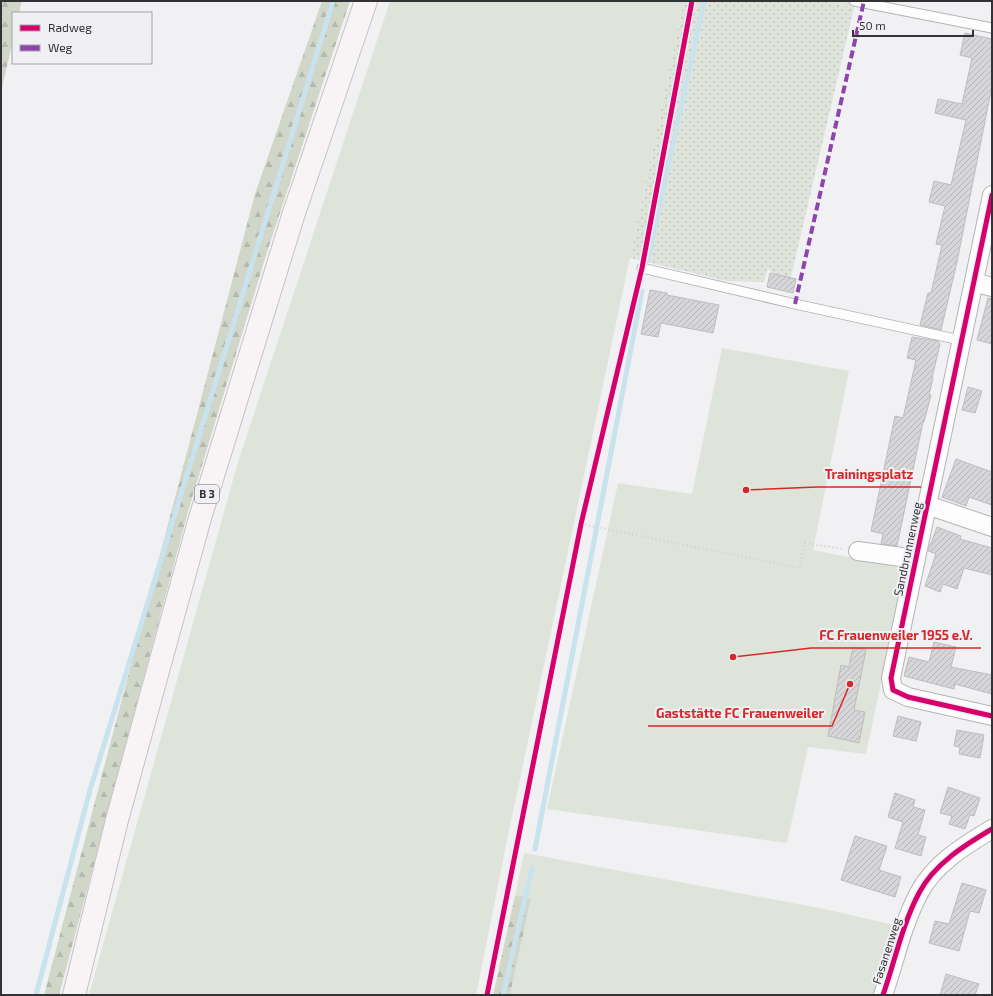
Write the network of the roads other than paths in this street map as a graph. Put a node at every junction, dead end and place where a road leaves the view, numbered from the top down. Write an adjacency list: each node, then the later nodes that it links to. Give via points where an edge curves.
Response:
1 (366, 1): 15 (main road, B 3, via 293,216 200,518 117,820)
2 (854, 1): 3 (lane)
3 (992, 28)
4 (992, 195): 6 (street, Sandbrunnenweg)
5 (642, 268): 8 (lane)
6 (974, 282): 7 (street); 8 (street, Sandbrunnenweg)
7 (992, 287)
8 (960, 340): 9 (street, Sandbrunnenweg)
9 (927, 505): 10 (street); 12 (street, Sandbrunnenweg)
10 (992, 527)
11 (858, 551): 12 (street, Sandbrunnenweg)
12 (916, 559): 13 (street, Sandbrunnenweg, via 891,678 893,690 908,697)
13 (992, 716)
14 (992, 829): 16 (street, Fasanenweg, via 968,843 941,865 919,893 903,931)
15 (74, 995)
16 (883, 995)

